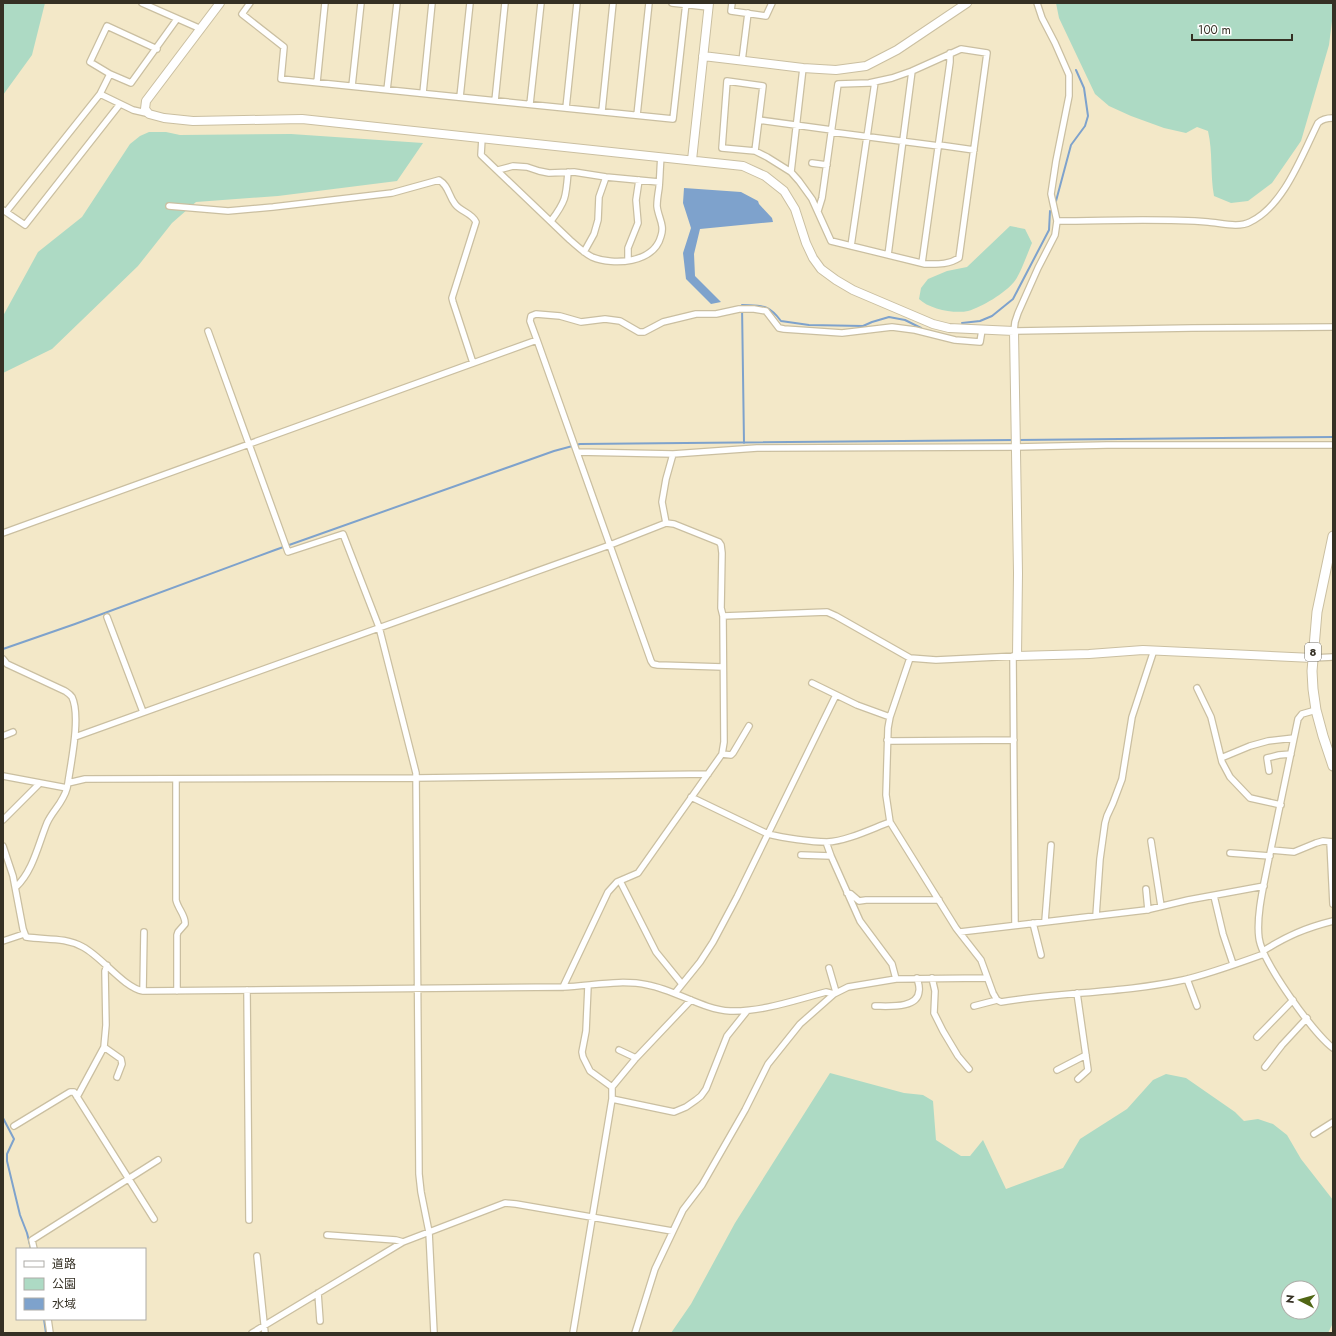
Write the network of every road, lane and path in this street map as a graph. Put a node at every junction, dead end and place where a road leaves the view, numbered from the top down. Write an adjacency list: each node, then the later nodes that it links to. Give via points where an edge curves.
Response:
1 (142, 3): 22 (street)
2 (220, 3): 23 (street)
3 (250, 3): 31 (street, via 242,14 284,47 281,79)
4 (325, 3): 31 (street)
5 (361, 3): 33 (street)
6 (397, 3): 34 (street)
7 (432, 3): 35 (street)
8 (470, 3): 37 (street)
9 (505, 3): 38 (street)
10 (541, 3): 40 (street)
11 (577, 3): 41 (street)
12 (614, 3): 42 (street)
13 (649, 3): 44 (street)
14 (672, 3): 19 (street)
15 (732, 3): 21 (street, via 731,11)
16 (772, 3): 21 (street, via 766,16)
17 (967, 3): 28 (street, via 897,50 866,66 836,70)
18 (1037, 3): 69 (street, via 1069,75 1070,83 1051,194)
19 (685, 4): 20 (street); 44 (street, via 673,119)
20 (708, 5): 26 (street)
21 (748, 13): 27 (street)
22 (177, 19): 23 (street); 24 (street)
23 (201, 29): 43 (street, via 150,95 145,103)
24 (157, 48): 30 (street, via 131,83); 30 (street, via 107,26 90,62)
25 (950, 53): 29 (street); 52 (street); 53 (street, via 961,49 987,53)
26 (703, 56): 27 (street); 56 (street)
27 (742, 61): 28 (street)
28 (803, 68): 47 (street)
29 (912, 71): 32 (street); 51 (street)
30 (110, 74): 36 (street)
31 (317, 82): 33 (street)
32 (876, 82): 48 (street, via 838,84); 49 (street)
33 (352, 86): 34 (street)
34 (388, 90): 35 (street)
35 (423, 93): 37 (street)
36 (100, 94): 39 (street); 66 (street)
37 (460, 97): 38 (street)
38 (495, 101): 40 (street)
39 (120, 104): 43 (street); 66 (street, via 25,225)
40 (530, 104): 41 (street)
41 (566, 108): 42 (street)
42 (602, 111): 44 (street)
43 (146, 113): 50 (street, via 156,117 193,121 302,119)
44 (638, 115)
45 (1333, 118): 69 (street, via 1318,123 1281,193 1264,213 1250,222 1233,224 1188,220)
46 (759, 120): 47 (street); 54 (street); 54 (street, via 763,86 727,81 722,148)
47 (796, 125): 48 (street); 61 (street)
48 (831, 131): 49 (street); 58 (street)
49 (868, 137): 51 (street); 70 (street)
50 (482, 138): 55 (street); 59 (street, via 481,155)
51 (903, 141): 52 (street); 72 (street)
52 (939, 146): 53 (street); 74 (street)
53 (974, 150): 74 (street, via 959,258 953,262 940,264)
54 (755, 152): 61 (street)
55 (661, 157): 56 (street); 64 (street)
56 (692, 160): 76 (street, via 743,166 759,172 772,181 784,191 795,209 806,243 816,262 836,280 933,324 949,328)
57 (812, 163): 58 (street)
58 (826, 165): 67 (street)
59 (498, 170): 60 (street, via 512,166 548,173); 68 (street)
60 (568, 172): 62 (street); 68 (street, via 566,197)
61 (791, 172): 67 (street, via 806,189)
62 (606, 177): 63 (street); 71 (street, via 594,234)
63 (639, 180): 64 (street); 73 (street, via 636,200 638,223 628,248)
64 (659, 182): 73 (street, via 657,205 662,227 660,241 648,254)
65 (169, 206): 80 (street, via 228,211 273,207 392,193 439,180 446,185 456,205 476,222 452,298)
66 (5, 211)
67 (818, 211): 70 (street, via 831,241)
68 (551, 221): 71 (street)
69 (1057, 221): 77 (street, via 1056,235 1018,313)
70 (852, 246): 72 (street)
71 (584, 252): 73 (street, via 607,261)
72 (888, 255): 74 (street)
73 (628, 260)
74 (922, 263)
75 (1333, 327): 77 (street)
76 (982, 330): 77 (street); 79 (street, via 980,342 955,340 892,326 842,332 800,331 781,329 766,311 748,308 716,314 690,315 663,322 644,332 639,332 620,321 594,319 581,322 560,316 536,314 530,318)
77 (1014, 331): 83 (street)
78 (208, 332): 81 (street)
79 (536, 340): 80 (street); 84 (street)
80 (473, 363): 81 (street)
81 (249, 444): 87 (street); 92 (street, via 288,552 343,534)
82 (1333, 445): 83 (street)
83 (1016, 447): 85 (street, via 757,448); 94 (street, via 1018,573)
84 (576, 450): 85 (street); 89 (street)
85 (673, 454): 86 (street, via 662,502)
86 (666, 523): 89 (street); 90 (street, via 719,542 721,545)
87 (3, 533)
88 (1333, 536): 97 (main road, 8, via 1317,612)
89 (610, 546): 92 (street); 99 (street, via 653,664)
90 (723, 616): 96 (street, via 827,612); 99 (street)
91 (107, 617): 104 (street)
92 (379, 627): 104 (street); 120 (street)
93 (1154, 650): 94 (street); 97 (street); 148 (street, via 1132,717 1122,779 1105,823)
94 (1015, 656): 96 (street, via 936,660); 112 (street)
95 (1333, 657): 97 (street)
96 (910, 658): 105 (street)
97 (1313, 658): 103 (main road, 8, via 1312,689)
98 (3, 659): 109 (street, via 7,664 70,695 74,709)
99 (723, 667): 113 (street)
100 (812, 683): 102 (street)
101 (1197, 688): 115 (street, via 1211,716)
102 (836, 695): 105 (street); 128 (street)
103 (1316, 710): 110 (street, via 1300,716); 116 (main road, 8)
104 (143, 712): 109 (street)
105 (890, 717): 111 (street)
106 (749, 726): 113 (street, via 733,753)
107 (13, 732): 108 (street)
108 (3, 736)
109 (75, 737): 123 (street)
110 (1294, 738): 114 (street); 115 (street, via 1268,741)
111 (887, 740): 112 (street); 127 (street, via 886,795)
112 (1014, 740): 152 (street)
113 (722, 754): 118 (street)
114 (1291, 754): 117 (street, via 1267,758); 125 (street)
115 (1220, 758): 125 (street, via 1230,777 1250,798)
116 (1333, 766)
117 (1269, 771)
118 (708, 774): 120 (street); 124 (street)
119 (3, 776): 122 (street)
120 (416, 778): 121 (street); 170 (street)
121 (176, 779): 123 (street, via 85,779); 173 (street, via 176,900 186,919 177,935)
122 (39, 784): 123 (street); 126 (street)
123 (67, 785): 140 (street, via 62,802 48,822 36,854)
124 (691, 797): 128 (street); 138 (street, via 638,873)
125 (1280, 805): 135 (street)
126 (3, 820)
127 (890, 822): 130 (street, via 859,834); 144 (street)
128 (768, 834): 130 (street); 167 (street, via 713,942)
129 (1151, 840): 146 (street)
130 (826, 842): 137 (street)
131 (1331, 842): 135 (street, via 1316,843 1294,852); 145 (street)
132 (1051, 844): 149 (street)
133 (3, 846): 140 (street)
134 (1230, 853): 135 (street)
135 (1270, 853): 139 (street)
136 (801, 855): 137 (street)
137 (831, 856): 142 (street)
138 (620, 881): 167 (street, via 658,956); 169 (street, via 612,886 602,902)
139 (1264, 886): 143 (street); 157 (street, via 1258,927)
140 (16, 887): 155 (street)
141 (1146, 889): 147 (street)
142 (847, 894): 144 (street, via 851,894 859,901); 162 (street, via 860,921 892,964)
143 (1214, 896): 146 (street); 159 (street)
144 (939, 900): 154 (street)
145 (1333, 904)
146 (1161, 906): 147 (street)
147 (1148, 910): 148 (street)
148 (1096, 916): 149 (street)
149 (1045, 921): 151 (street)
150 (1333, 921): 157 (street, via 1297,932)
151 (1033, 923): 152 (street); 158 (street)
152 (1016, 925): 154 (street)
153 (144, 932): 172 (street)
154 (960, 932): 165 (street, via 981,960)
155 (24, 934): 156 (street); 160 (street, via 28,938 72,941 95,954)
156 (3, 941)
157 (1263, 952): 159 (street); 179 (street)
158 (1042, 955)
159 (1233, 964): 166 (street)
160 (107, 965): 172 (street, via 133,988); 186 (street)
161 (829, 968): 175 (street)
162 (896, 978): 163 (street); 175 (street, via 848,986)
163 (918, 978): 164 (street); 180 (street, via 918,995 913,1002)
164 (932, 978): 165 (street); 192 (street, via 935,991 934,1013 958,1056)
165 (987, 978): 178 (street)
166 (1187, 979): 176 (street); 182 (street)
167 (682, 984): 174 (street)
168 (588, 986): 169 (street); 174 (street, via 640,984); 196 (street, via 583,1057 590,1071)
169 (563, 987): 170 (street)
170 (418, 989): 171 (street); 208 (street, via 420,1174)
171 (248, 990): 173 (street); 206 (street)
172 (143, 991): 173 (street)
173 (177, 991)
174 (675, 993): 177 (street)
175 (835, 993): 183 (street, via 826,992); 207 (street, via 800,1024 768,1064 702,1185 682,1210)
176 (1078, 993): 178 (street, via 1002,1002); 189 (street)
177 (691, 1000): 183 (street, via 723,1010); 190 (street)
178 (997, 1000): 181 (street)
179 (1293, 1000): 184 (street); 185 (street)
180 (875, 1006)
181 (974, 1006)
182 (1197, 1006)
183 (747, 1011): 198 (street, via 727,1036 706,1089 686,1107 674,1112)
184 (1307, 1018): 187 (street, via 1325,1042); 191 (street)
185 (1257, 1037)
186 (104, 1047): 194 (street, via 122,1058); 197 (street)
187 (1333, 1048)
188 (619, 1050): 190 (street)
189 (1086, 1055): 193 (street); 195 (street, via 1088,1070)
190 (636, 1058): 196 (street)
191 (1265, 1067)
192 (969, 1069)
193 (1057, 1070)
194 (117, 1077)
195 (1078, 1079)
196 (612, 1087): 198 (street)
197 (77, 1097): 200 (street, via 74,1092 70,1092); 203 (street)
198 (612, 1099): 204 (street)
199 (1333, 1122): 201 (street)
200 (14, 1126)
201 (1314, 1134)
202 (158, 1160): 203 (street)
203 (128, 1179): 205 (street); 211 (street, via 32,1240)
204 (592, 1217): 207 (street); 208 (street, via 505,1203); 221 (street)
205 (154, 1219)
206 (249, 1220)
207 (672, 1231): 222 (street, via 655,1269)
208 (429, 1232): 210 (street); 220 (street)
209 (327, 1235): 210 (street)
210 (403, 1242): 213 (street)
211 (34, 1248)
212 (257, 1256): 216 (street)
213 (318, 1293): 215 (street); 216 (street)
214 (48, 1320): 217 (street)
215 (320, 1321)
216 (264, 1326): 218 (street); 219 (street)
217 (50, 1333)
218 (252, 1333)
219 (265, 1333)
220 (434, 1333)
221 (573, 1333)
222 (635, 1333)

